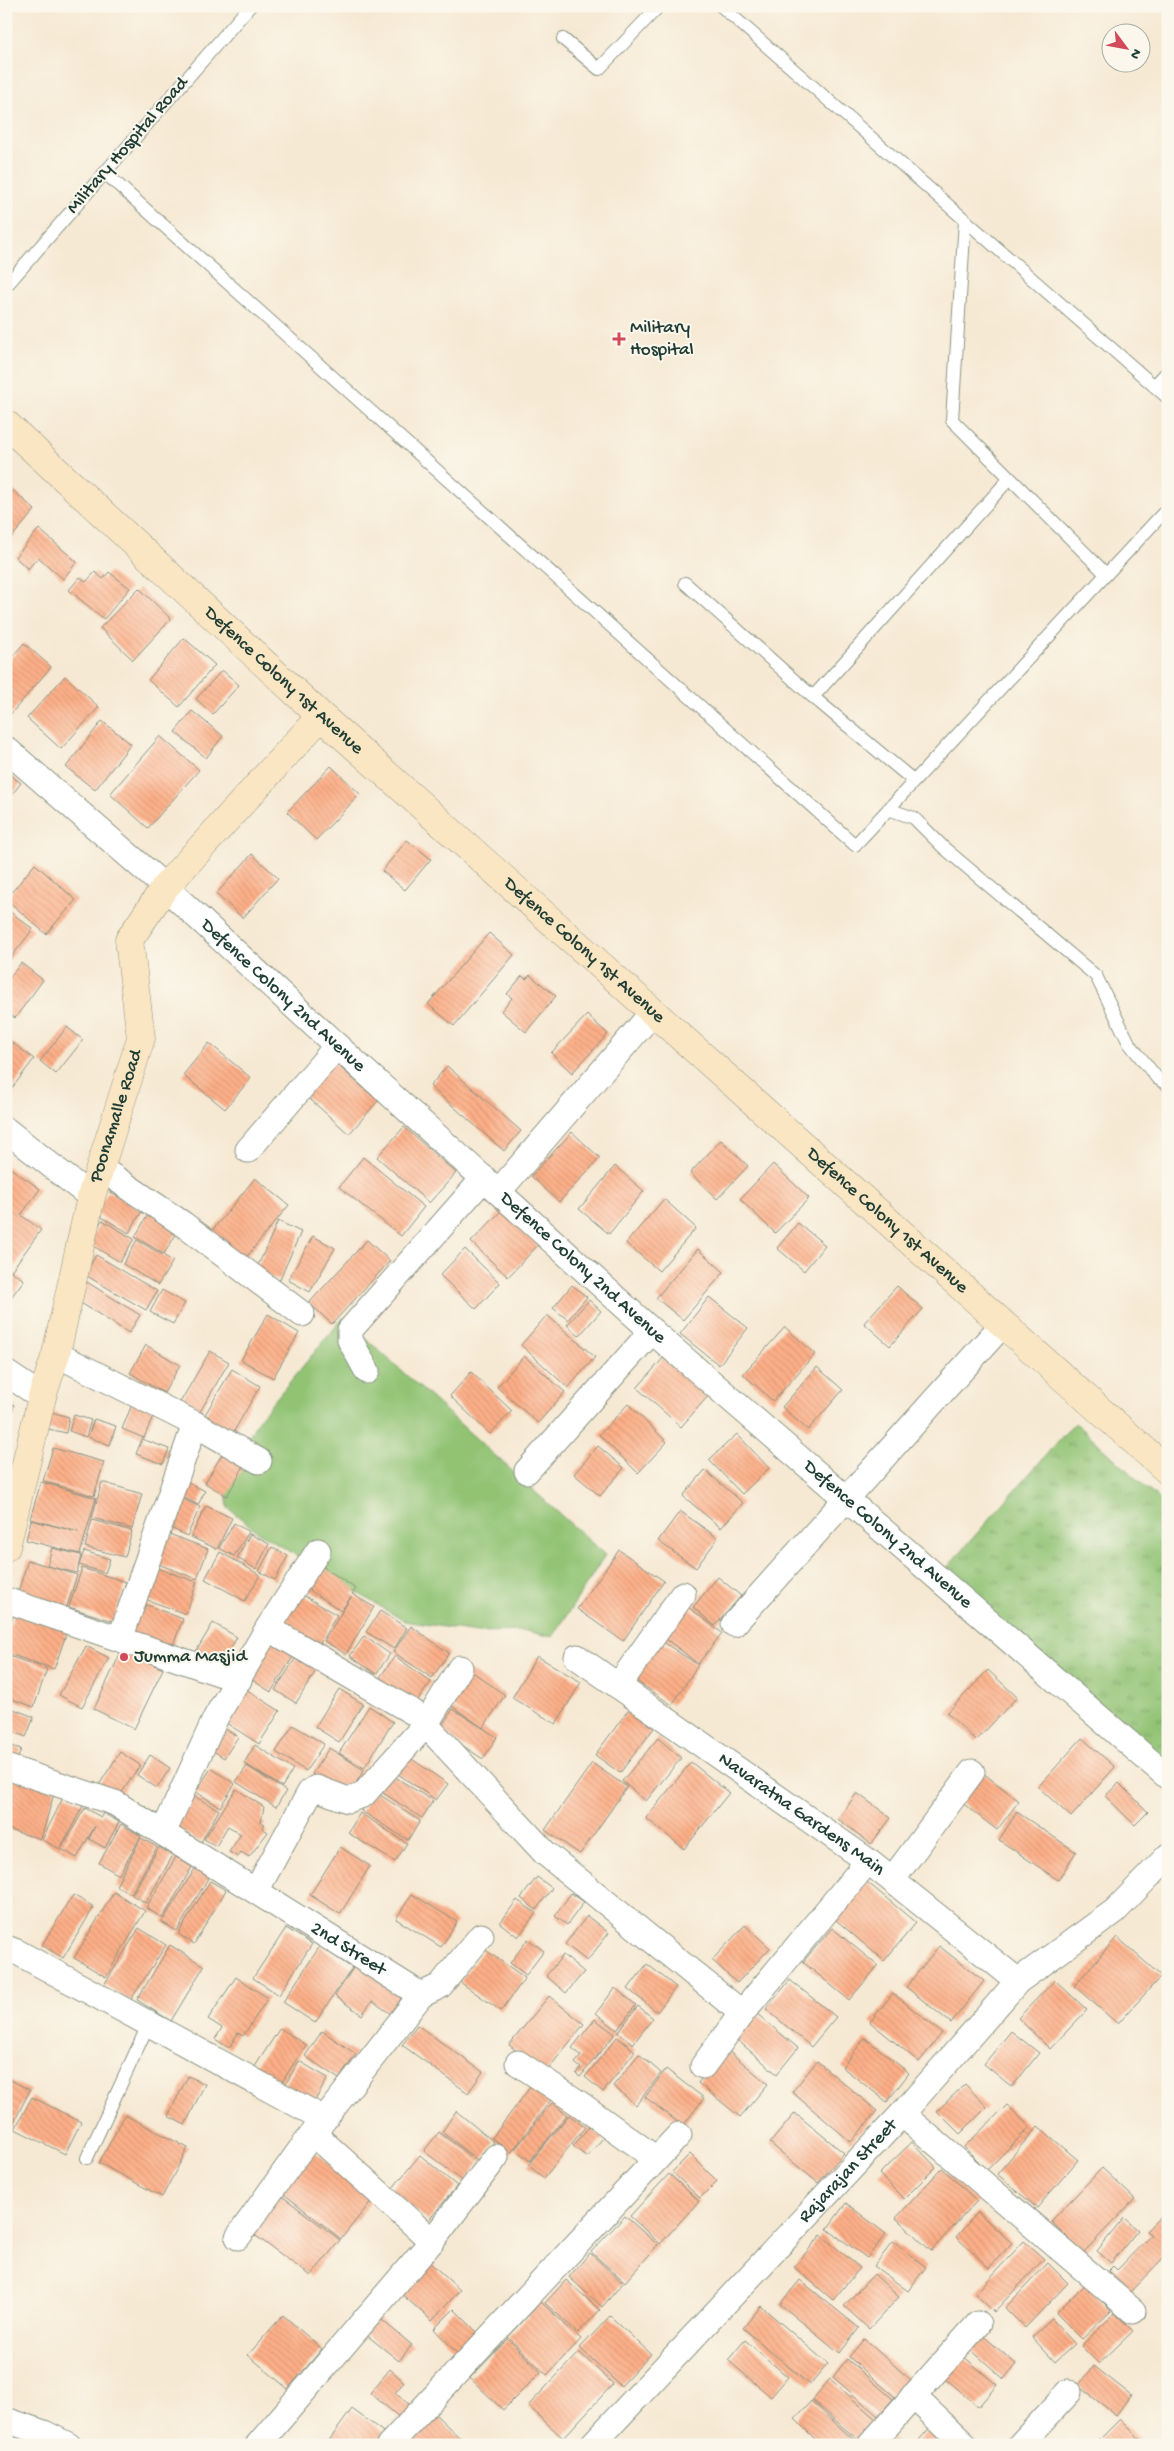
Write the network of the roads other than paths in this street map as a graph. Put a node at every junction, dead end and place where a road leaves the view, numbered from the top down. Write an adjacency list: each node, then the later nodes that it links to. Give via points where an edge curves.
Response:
1 (250, 6): 5 (lane, Military Hospital Road)
2 (659, 6): 4 (lane, via 599,69)
3 (721, 6): 6 (lane)
4 (563, 38)
5 (105, 172): 7 (lane, Military Hospital Road); 20 (lane, via 855,845)
6 (965, 220): 9 (lane); 12 (lane, via 952,420)
7 (6, 286)
8 (1168, 371): 9 (lane)
9 (1154, 386): 10 (lane)
10 (1168, 398)
11 (6, 424): 17 (street, Defence Colony 1st Avenue)
12 (1010, 478): 14 (lane); 16 (lane)
13 (1168, 508): 14 (lane)
14 (1106, 574): 19 (lane)
15 (685, 583): 16 (lane)
16 (813, 697): 19 (lane)
17 (321, 716): 21 (street, Poonamalle Road); 22 (street, Defence Colony 1st Avenue)
18 (6, 749): 21 (street, Defence Colony 2nd Avenue)
19 (914, 781): 20 (lane)
20 (888, 809): 24 (lane, via 914,818 943,847 1096,976 1129,1043 1158,1078)
21 (165, 887): 23 (street, Defence Colony 2nd Avenue); 27 (street, Poonamalle Road, via 129,940 141,1038)
22 (653, 1012): 28 (street); 31 (street, Defence Colony 1st Avenue)
23 (337, 1046): 26 (street); 28 (street, Defence Colony 2nd Avenue)
24 (1168, 1085)
25 (6, 1130): 29 (street)
26 (248, 1150)
27 (100, 1168): 29 (street, Poonamalle Road); 30 (street, via 183,1224)
28 (491, 1185): 32 (street, Defence Colony 2nd Avenue); 34 (street, via 350,1330 350,1340)
29 (91, 1197): 33 (street, Poonamalle Road)
30 (302, 1314)
31 (1003, 1324): 40 (street, Defence Colony 1st Avenue); 41 (street)
32 (652, 1331): 39 (street); 41 (street, Defence Colony 2nd Avenue)
33 (56, 1354): 36 (street, Poonamalle Road); 37 (street)
34 (367, 1371)
35 (6, 1373): 36 (street)
36 (42, 1397): 42 (street, Poonamalle Road)
37 (195, 1424): 38 (street); 48 (street)
38 (259, 1461)
39 (527, 1471)
40 (1168, 1471)
41 (846, 1497): 46 (street); 56 (street, Defence Colony 2nd Avenue)
42 (6, 1548)
43 (318, 1551): 47 (street)
44 (683, 1594): 52 (street)
45 (6, 1600): 48 (street)
46 (734, 1624)
47 (268, 1628): 51 (street); 53 (street, via 416,1714)
48 (120, 1639): 51 (street)
49 (577, 1657): 52 (street, Navaratna Gardens Main)
50 (460, 1668): 53 (street)
51 (239, 1680): 57 (street, via 216,1717)
52 (618, 1686): 59 (street, Navaratna Gardens Main)
53 (426, 1724): 61 (street, via 363,1795 348,1800 316,1788 310,1792); 66 (street, via 546,1853)
54 (6, 1767): 57 (street, 2nd Street, via 115,1803)
55 (972, 1772): 60 (street)
56 (1168, 1777)
57 (163, 1832): 61 (street, 2nd Street)
58 (1168, 1856): 64 (street, Rajarajan Street, via 1115,1911)
59 (868, 1861): 60 (street, Navaratna Gardens Main); 66 (street)
60 (892, 1880): 64 (street, Navaratna Gardens Main)
61 (256, 1890): 65 (street, 2nd Street)
62 (481, 1936): 65 (street, via 440,1986)
63 (6, 1948): 67 (street)
64 (1018, 1981): 70 (street, Rajarajan Street)
65 (421, 1995): 71 (street)
66 (742, 2013): 69 (street)
67 (149, 2022): 71 (street); 74 (lane)
68 (518, 2063): 75 (street)
69 (703, 2066)
70 (902, 2114): 78 (street); 86 (street, Rajarajan Street)
71 (318, 2126): 76 (street); 77 (street)
72 (679, 2135): 75 (street)
73 (496, 2157): 77 (street)
74 (87, 2158)
75 (656, 2159): 85 (street)
76 (238, 2237)
77 (432, 2241): 84 (street)
78 (1133, 2311)
79 (978, 2324): 81 (street)
80 (1069, 2392): 89 (street)
81 (913, 2396): 87 (street); 88 (street)
82 (6, 2420): 83 (street)
83 (68, 2445)
84 (258, 2445)
85 (388, 2445)
86 (592, 2445)
87 (870, 2445)
88 (965, 2445)
89 (1020, 2445)

